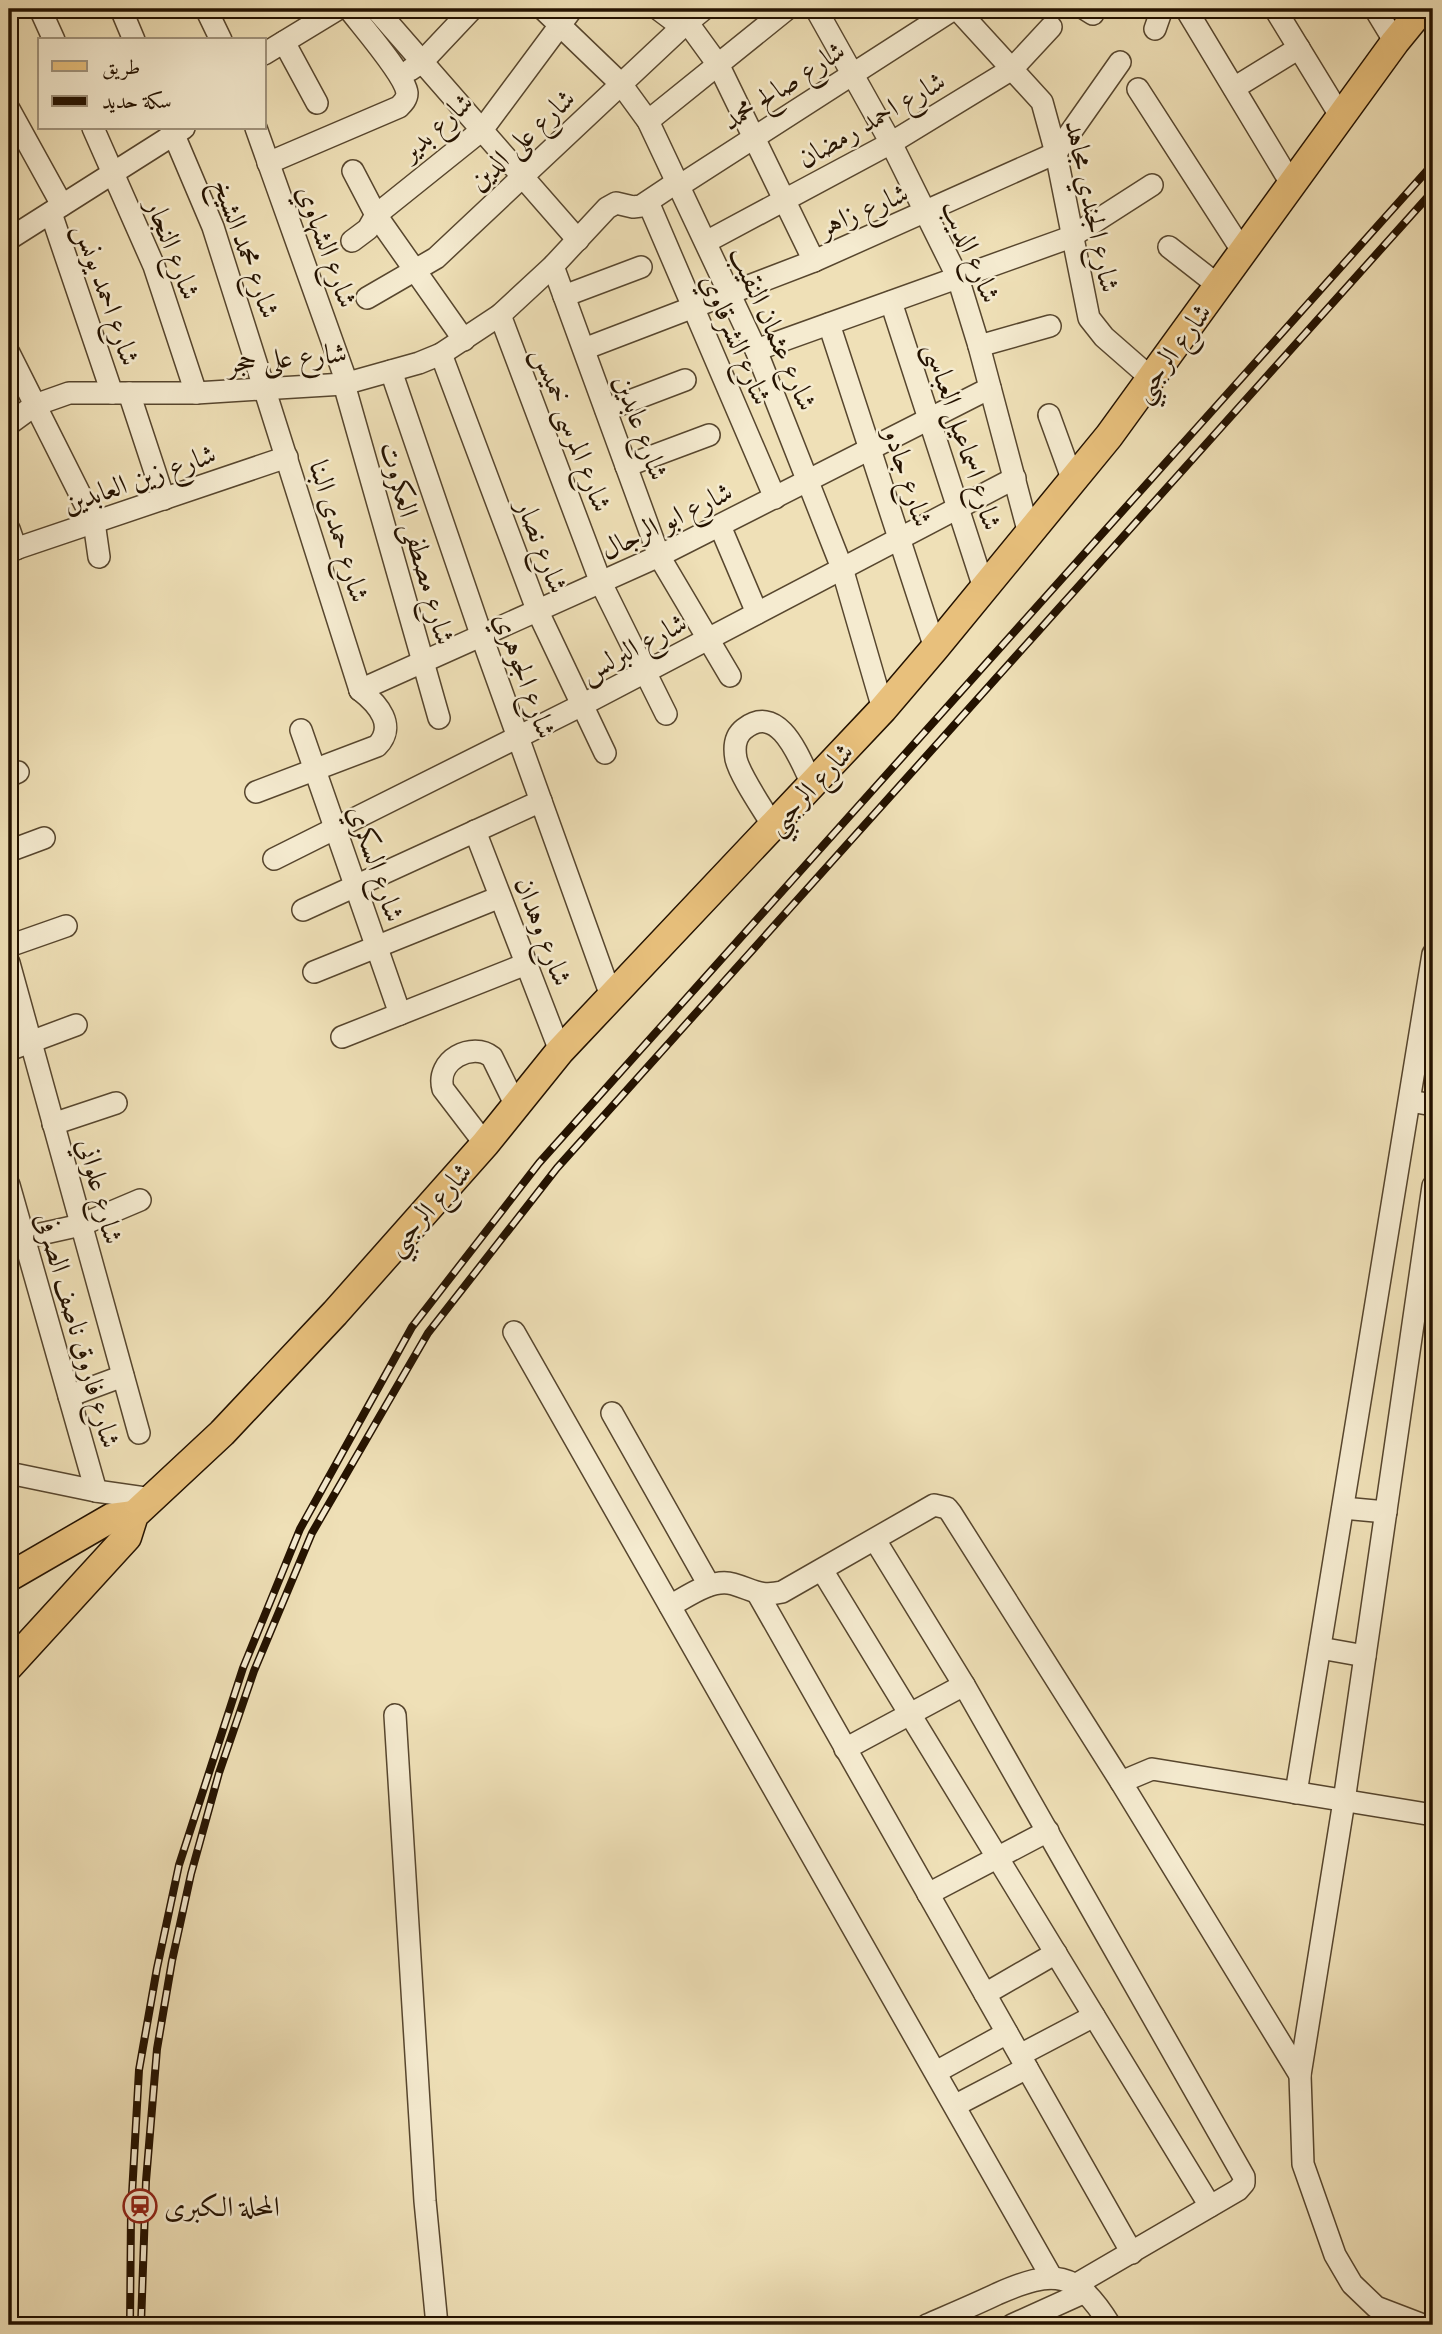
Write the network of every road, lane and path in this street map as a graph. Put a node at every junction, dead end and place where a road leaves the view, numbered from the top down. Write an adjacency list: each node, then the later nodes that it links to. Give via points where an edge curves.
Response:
1 (40, 9): 23 (street)
2 (121, 9): 24 (street)
3 (206, 9): 25 (street)
4 (338, 9): 26 (street)
5 (349, 9): 34 (street)
6 (376, 9): 29 (street)
7 (472, 9): 29 (street)
8 (543, 9): 18 (street, شارع عثمان النقيب)
9 (658, 9): 20 (street)
10 (704, 9): 20 (street, شارع على الدين)
11 (787, 9): 31 (street)
12 (816, 9): 33 (street, شارع الديب)
13 (955, 9): 32 (street, شارع الجندي مجاهد); 33 (street, شارع صالح محمد)
14 (1162, 9): 22 (street)
15 (1186, 9): 37 (street)
16 (1275, 9): 27 (street)
17 (1375, 9): 19 (street)
18 (566, 17): 35 (street, شارع عثمان النقيب); 45 (street, شارع بدير)
19 (1406, 21): 40 (main road, شارع الرجبي)
20 (684, 24): 31 (street); 35 (street, شارع على الدين)
21 (1051, 27): 32 (street, شارع احمد رمضان)
22 (1155, 29)
23 (53, 38)
24 (133, 38)
25 (220, 38)
26 (284, 42): 28 (street); 38 (street)
27 (1300, 48): 37 (street); 40 (street)
28 (266, 53)
29 (422, 62): 34 (street); 45 (street)
30 (1120, 62): 48 (street)
31 (719, 66): 41 (street); 46 (street)
32 (1013, 69): 47 (street, شارع احمد رمضان); 48 (street, شارع الجندي مجاهد, via 1042,102)
33 (853, 74): 46 (street, شارع صالح محمد); 47 (street, شارع الديب)
34 (400, 77): 49 (street, via 407,93 399,107)
35 (621, 84): 41 (street, شارع عثمان النقيب); 52 (street, شارع على الدين)
36 (1138, 89): 67 (street)
37 (1234, 89): 55 (street)
38 (317, 103)
39 (9, 109): 58 (street, شارع احمد يونس)
40 (1341, 117): 55 (main road, شارع الرجبي)
41 (648, 121): 53 (street, شارع عثمان النقيب)
42 (94, 130): 51 (street, شارع النجار)
43 (177, 130): 51 (street); 93 (street, شارع محمد الشيخ)
44 (257, 130): 49 (street, شارع الشهاوي)
45 (481, 130): 52 (street); 60 (street, شارع بدير)
46 (754, 138): 53 (street, شارع صالح محمد); 56 (street)
47 (891, 143): 56 (street, شارع احمد رمضان); 59 (street, شارع الديب)
48 (1056, 153): 59 (street, شارع زاهر); 61 (street, شارع الجندي مجاهد)
49 (268, 163): 91 (street, شارع الشهاوي)
50 (353, 171): 60 (street)
51 (113, 173): 58 (street); 95 (street, شارع النجار, via 154,266)
52 (522, 176): 63 (street); 71 (street, شارع على الدين, via 436,258)
53 (678, 184): 57 (street); 65 (street, شارع عثمان النقيب)
54 (1152, 185): 61 (street)
55 (1292, 185): 67 (main road, شارع الرجبي)
56 (784, 200): 65 (street, شارع احمد رمضان); 68 (street)
57 (648, 202): 63 (street, شارع على حجر, via 633,207 616,203); 78 (street, شارع الشرقاوي)
58 (57, 209): 62 (street); 94 (street, شارع احمد يونس)
59 (926, 213): 68 (street, شارع زاهر); 72 (street, شارع الديب)
60 (376, 215): 64 (street, شارع بدير, via 368,229); 71 (street)
61 (1072, 237): 72 (street); 89 (street, شارع الجندي مجاهد, via 1088,318)
62 (9, 239)
63 (578, 240): 69 (street, شارع على حجر)
64 (352, 241)
65 (706, 242): 74 (street, شارع عثمان النقيب)
66 (1169, 247): 73 (street)
67 (1243, 252): 73 (main road, شارع الرجبي)
68 (814, 261): 74 (street, شارع زاهر)
69 (554, 266): 75 (street, شارع عابدين); 79 (street, شارع على حجر)
70 (641, 267): 75 (street)
71 (415, 271): 76 (street, شارع على الدين); 82 (street)
72 (958, 278): 77 (street); 83 (street, شارع الديب)
73 (1219, 286): 89 (main road, شارع الرجبي)
74 (730, 293): 78 (street, شارع زاهر); 85 (street, شارع عثمان النقيب)
75 (564, 296): 84 (street, شارع عابدين)
76 (368, 298)
77 (891, 302): 80 (street); 99 (street, شارع اسماعيل العباسى)
78 (693, 308): 84 (street, شارع زاهر); 109 (street, شارع الشرقاوي)
79 (500, 315): 82 (street, شارع على حجر); 119 (street, شارع المرسى خميس)
80 (829, 324): 85 (street); 102 (street, شارع جادو)
81 (1051, 326): 83 (street)
82 (464, 340): 87 (street, شارع على حجر)
83 (979, 346): 92 (street, شارع الديب)
84 (584, 349): 97 (street, شارع عابدين)
85 (756, 351): 106 (street, شارع عثمان النقيب)
86 (9, 353): 96 (street)
87 (441, 354): 88 (street, شارع على حجر); 121 (street, شارع نصار)
88 (391, 371): 91 (street, شارع على حجر); 123 (street, شارع الجوهري)
89 (1152, 379): 107 (main road, شارع الرجبي)
90 (685, 380): 97 (street)
91 (345, 383): 93 (street, شارع على حجر); 126 (street, شارع مصطفى العكروت)
92 (990, 388): 99 (street, شارع ابو الرجال); 105 (street, شارع الديب)
93 (266, 389): 95 (street, شارع على حجر); 103 (street, شارع حمدى البنا)
94 (121, 393): 95 (street, شارع على حجر); 96 (street, شارع على حجر, via 69,393); 108 (street, شارع احمد يونس)
95 (196, 393)
96 (35, 405): 100 (street, شارع على حجر); 111 (street)
97 (606, 410): 104 (street, شارع عابدين)
98 (1049, 415): 107 (street)
99 (929, 419): 102 (street, شارع ابو الرجال); 110 (street, شارع اسماعيل العباسى)
100 (9, 424)
101 (709, 435): 104 (street)
102 (870, 450): 106 (street, شارع ابو الرجال); 114 (street, شارع جادو)
103 (287, 457): 108 (street, شارع زين العابدين); 129 (street, شارع حمدى البنا)
104 (626, 467): 116 (street, شارع عابدين)
105 (1014, 478): 110 (street, شارع البرلس); 113 (street, شارع الديب)
106 (809, 481): 109 (street, شارع ابو الرجال); 118 (street, شارع عثمان النقيب)
107 (1073, 481): 113 (main road, شارع الرجبي)
108 (164, 499): 111 (street, شارع زين العابدين)
109 (775, 499): 112 (street, شارع ابو الرجال)
110 (958, 507): 114 (street, شارع البرلس); 120 (street, شارع اسماعيل العباسى)
111 (94, 523): 115 (street, شارع زين العابدين); 117 (street)
112 (720, 526): 116 (street, شارع ابو الرجال); 122 (street)
113 (1029, 534): 120 (main road, شارع الرجبي)
114 (899, 538): 118 (street, شارع البرلس); 125 (street, شارع جادو)
115 (11, 543)
116 (659, 556): 119 (street, شارع ابو الرجال); 124 (street, شارع عابدين)
117 (99, 557)
118 (842, 568): 122 (street, شارع البرلس); 131 (street, شارع عثمان النقيب)
119 (601, 583): 121 (street, شارع ابو الرجال); 127 (street, شارع المرسى خميس)
120 (984, 587): 125 (main road, شارع الرجبي)
121 (538, 612): 123 (street, شارع ابو الرجال); 130 (street, شارع نصار)
122 (757, 613): 124 (street, شارع البرلس)
123 (482, 637): 126 (street, شارع ابو الرجال); 135 (street, شارع الجوهري)
124 (709, 638): 127 (street, شارع البرلس); 128 (street, شارع عابدين)
125 (935, 648): 131 (main road, شارع الرجبي)
126 (424, 664): 129 (street, شارع ابو الرجال); 133 (street, شارع مصطفى العكروت)
127 (645, 672): 130 (street, شارع البرلس); 132 (street, شارع المرسى خميس)
128 (730, 676)
129 (360, 690): 137 (street, via 380,708 387,729 384,738 377,746)
130 (582, 705): 135 (street, شارع البرلس); 136 (street, شارع نصار)
131 (883, 709): 138 (main road, شارع الرجبي)
132 (666, 714)
133 (439, 718)
134 (301, 730): 137 (street, شارع السكري)
135 (518, 736): 140 (street, شارع الجوهري); 142 (street, شارع البرلس)
136 (605, 753)
137 (315, 770): 139 (street); 142 (street, شارع السكري)
138 (812, 784): 141 (main road, شارع الرجبي); 141 (street, via 785,732 771,723 755,722 741,731 734,746 737,761)
139 (256, 792)
140 (541, 801): 143 (street); 157 (street, شارع الجوهري)
141 (773, 826): 157 (main road, شارع الرجبي)
142 (335, 829): 146 (street, شارع البرلس); 147 (street, شارع السكري)
143 (475, 831): 147 (street); 148 (street, شارع وهدان)
144 (44, 838): 145 (street)
145 (9, 851)
146 (274, 859)
147 (356, 886): 149 (street); 152 (street, شارع السكري)
148 (500, 897): 152 (street); 155 (street, شارع وهدان)
149 (303, 910)
150 (66, 926): 151 (street)
151 (9, 946)
152 (377, 946): 156 (street); 158 (street, شارع السكري)
153 (1433, 954): 164 (street)
154 (9, 963): 161 (street, شارع علواني)
155 (526, 964): 158 (street); 163 (street, شارع وهدان)
156 (314, 972)
157 (611, 996): 163 (main road, شارع الرجبي)
158 (400, 1014): 160 (street)
159 (76, 1025): 161 (street)
160 (342, 1037)
161 (30, 1042): 162 (street); 168 (street, شارع علواني)
162 (9, 1049)
163 (560, 1051): 167 (main road, شارع الرجبي)
164 (1410, 1101): 166 (street); 183 (street)
165 (116, 1103): 168 (street)
166 (1433, 1105)
167 (516, 1106): 169 (main road, شارع الرجبي); 169 (street, via 485,1051 449,1061 442,1069 443,1089)
168 (53, 1124): 173 (street, شارع علواني)
169 (485, 1144): 182 (main road, شارع الرجبي, via 326,1323 222,1433)
170 (9, 1185): 174 (street, شارع فاروق ناصف الصرفى)
171 (1433, 1186): 184 (street)
172 (140, 1200): 173 (street)
173 (81, 1225): 174 (street); 176 (street, شارع علواني)
174 (16, 1240): 177 (street, شارع فاروق ناصف الصرفى)
175 (514, 1332): 190 (street)
176 (123, 1376): 177 (street); 179 (street, شارع علواني)
177 (69, 1396): 181 (street, شارع فاروق ناصف الصرفى)
178 (612, 1413): 188 (street)
179 (139, 1433)
180 (9, 1473): 181 (street)
181 (96, 1491): 182 (street)
182 (143, 1507): 187 (main road, via 111,1518); 193 (main road, via 127,1538)
183 (1343, 1508): 184 (street); 191 (street)
184 (1386, 1512): 192 (street)
185 (875, 1539): 186 (street); 194 (street); 198 (street, via 934,1506 947,1508)
186 (822, 1570): 189 (street, via 782,1592); 195 (street)
187 (9, 1577)
188 (709, 1586): 189 (street, via 733,1584); 190 (street)
189 (758, 1594): 197 (street)
190 (670, 1606): 210 (street)
191 (1320, 1648): 192 (street); 199 (street)
192 (1365, 1656): 200 (street)
193 (9, 1666)
194 (964, 1685): 195 (street); 202 (street)
195 (910, 1714): 197 (street); 203 (street)
196 (395, 1715): 217 (street, via 425,2201)
197 (845, 1749): 204 (street)
198 (1121, 1782): 199 (street, via 1152,1769); 211 (street)
199 (1296, 1793): 200 (street)
200 (1344, 1801): 201 (street); 211 (street)
201 (1433, 1815)
202 (1048, 1831): 203 (street); 213 (street, via 1244,2177 1242,2187)
203 (998, 1858): 204 (street); 205 (street)
204 (928, 1894): 206 (street)
205 (1056, 1953): 206 (street); 207 (street)
206 (985, 1994): 208 (street)
207 (1094, 2016): 209 (street); 213 (street)
208 (1007, 2033): 209 (street); 210 (street)
209 (1023, 2062): 212 (street); 214 (street)
210 (936, 2072): 212 (street)
211 (1300, 2075): 221 (street, via 1303,2164 1335,2255 1352,2284 1376,2307)
212 (956, 2105): 215 (street)
213 (1210, 2206): 214 (street)
214 (1132, 2253): 216 (street)
215 (1052, 2278): 216 (street); 218 (street, via 1028,2280)
216 (1081, 2288): 219 (street); 220 (street)
217 (438, 2325)
218 (927, 2325)
219 (1012, 2325)
220 (1110, 2325)
221 (1423, 2325)

